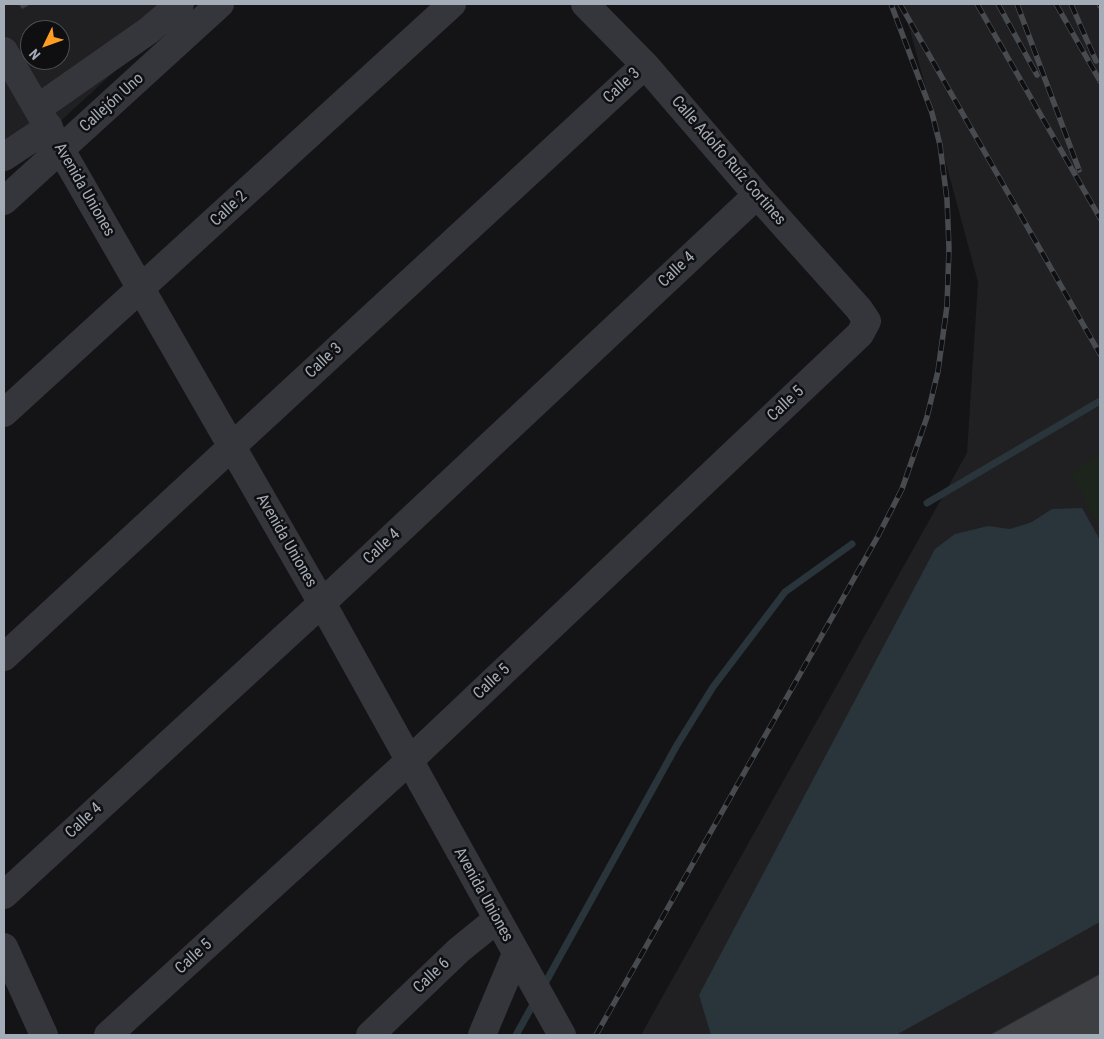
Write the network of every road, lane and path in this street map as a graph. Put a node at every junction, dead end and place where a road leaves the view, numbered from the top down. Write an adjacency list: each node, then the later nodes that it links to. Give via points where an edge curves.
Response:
1 (180, 4): 7 (street)
2 (220, 4): 7 (street, Callejón Uno)
3 (452, 4): 11 (street, Calle 2)
4 (585, 4): 6 (street, Calle Adolfo Ruíz Cortines)
5 (4, 51): 7 (street, Avenida Uniones)
6 (645, 65): 9 (street, Calle Adolfo Ruíz Cortines); 14 (street, Calle 3)
7 (49, 128): 8 (street); 10 (street, Callejón Uno); 11 (street, Avenida Uniones)
8 (4, 157)
9 (757, 195): 12 (street, Calle Adolfo Ruíz Cortines); 15 (street, Calle 4)
10 (4, 202)
11 (142, 289): 13 (street, Calle 2); 14 (street, Avenida Uniones)
12 (867, 321): 17 (street, Calle 5, via 860,334)
13 (4, 413)
14 (232, 447): 15 (street, Avenida Uniones); 16 (street, Calle 3)
15 (322, 603): 17 (street, Avenida Uniones); 18 (street, Calle 4)
16 (4, 657)
17 (410, 760): 19 (street, Avenida Uniones); 24 (street, Calle 5)
18 (4, 895)
19 (496, 920): 21 (street, Avenida Uniones); 25 (street, Calle 6, via 459,950)
20 (4, 947): 23 (street)
21 (521, 963): 22 (street, Avenida Uniones); 26 (street)
22 (558, 1027)
23 (44, 1035)
24 (108, 1035)
25 (370, 1035)
26 (482, 1035)

